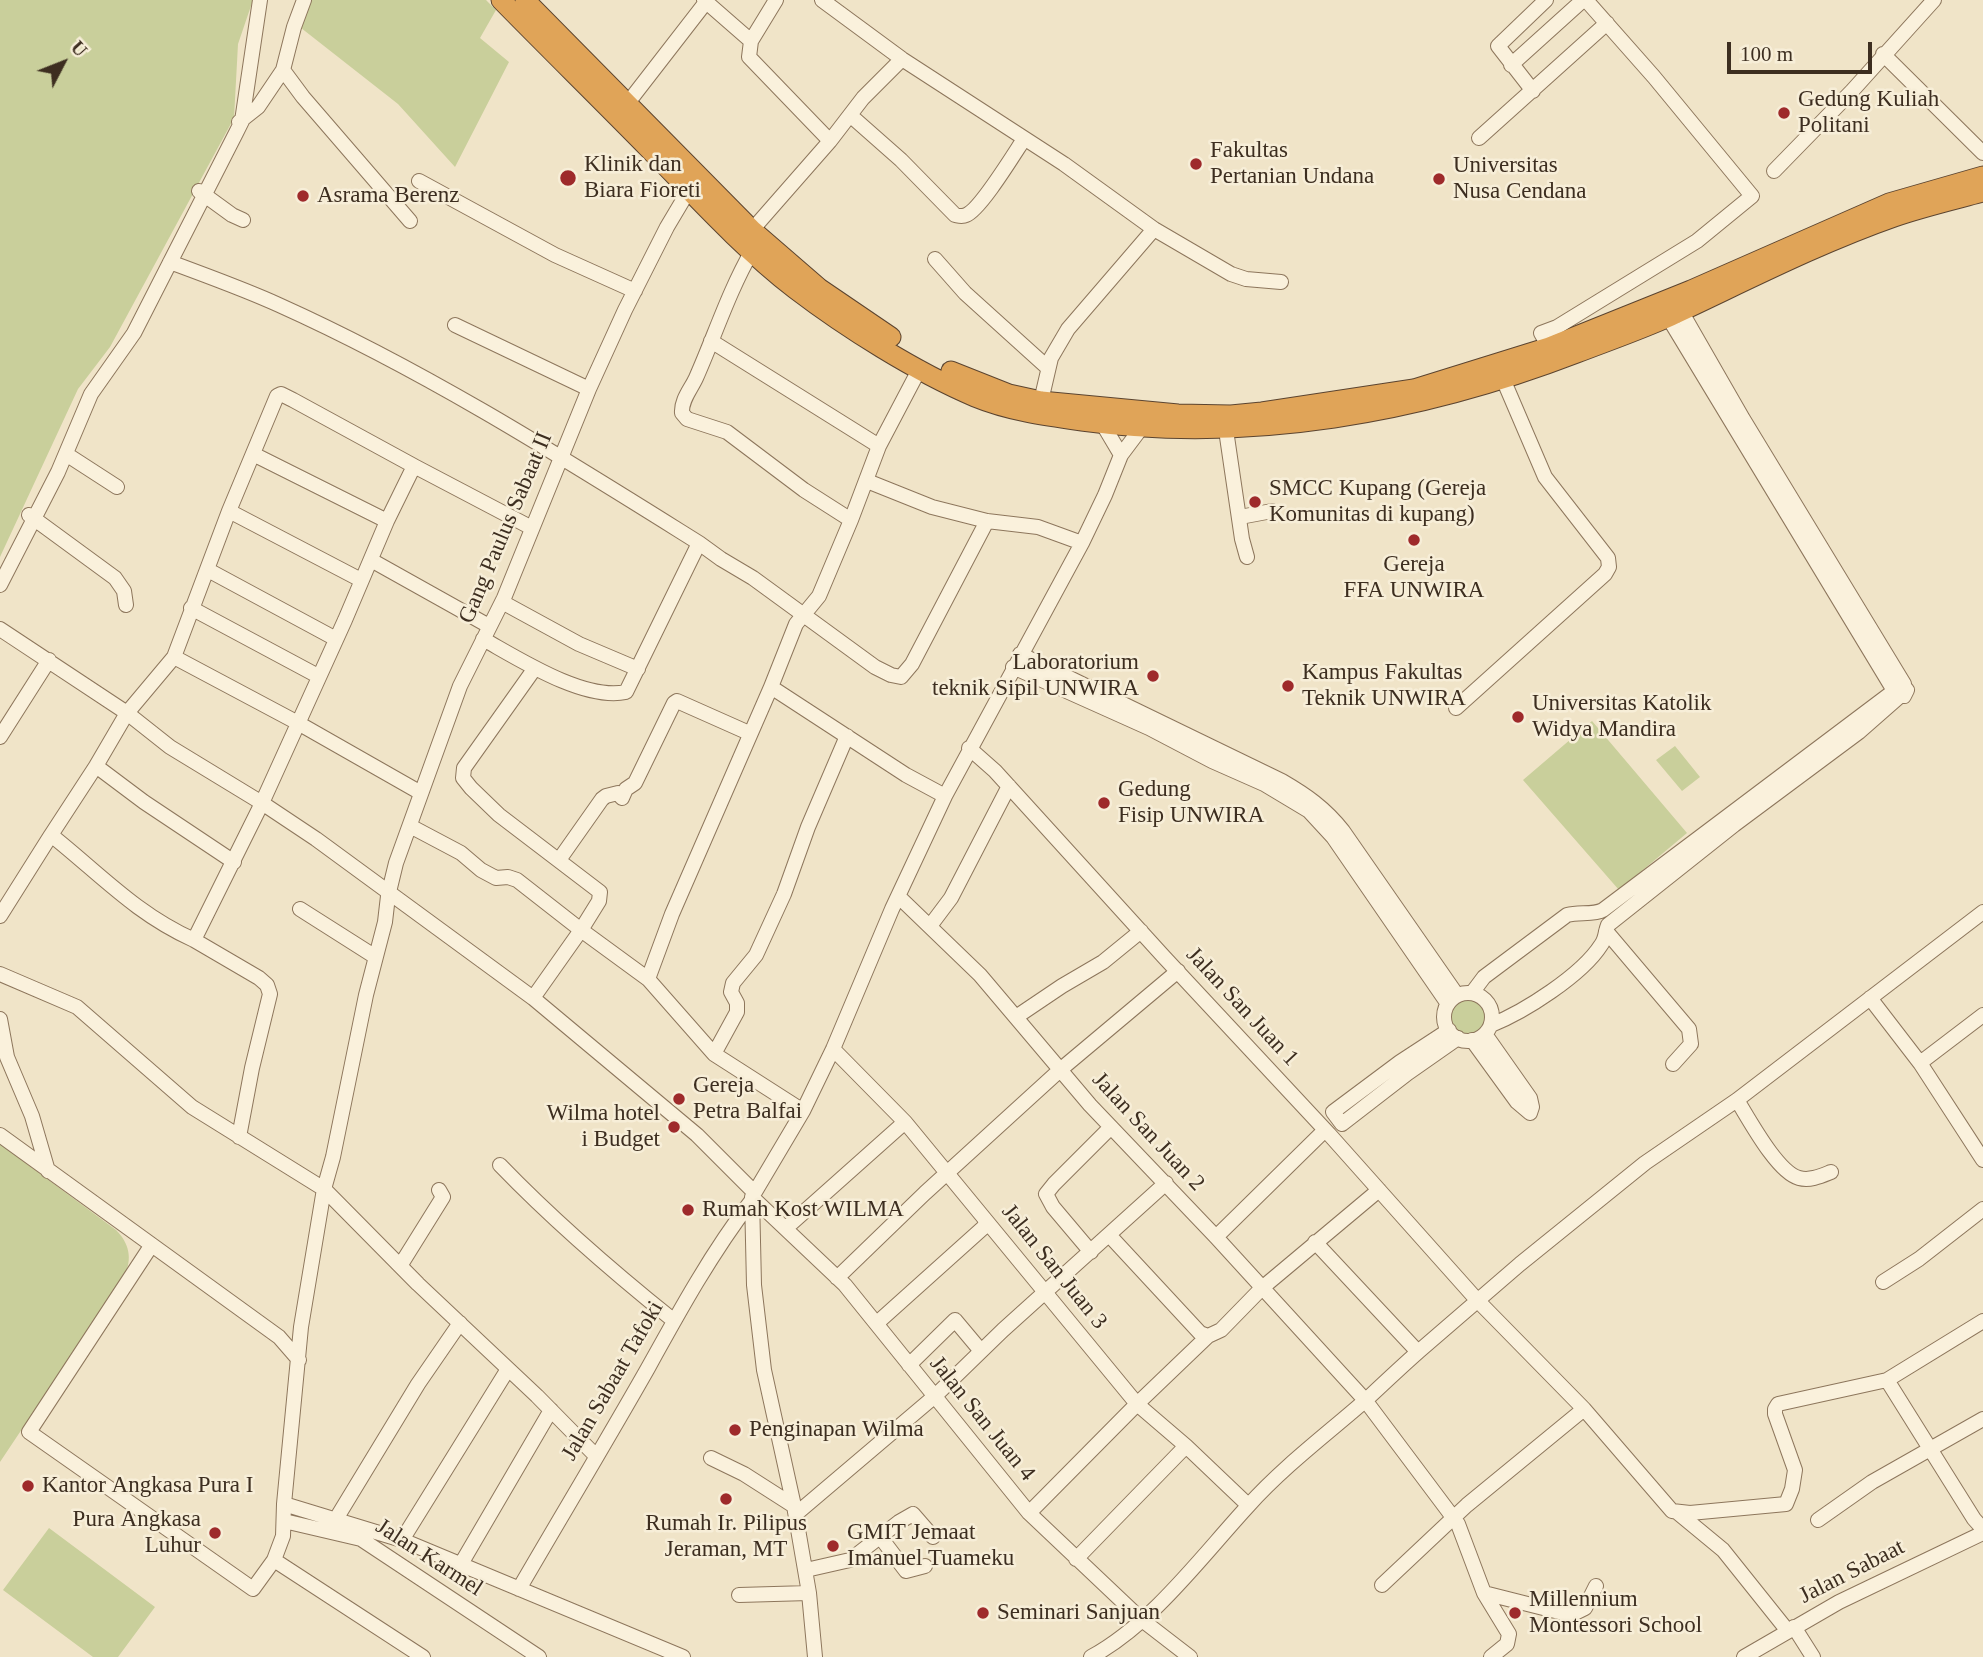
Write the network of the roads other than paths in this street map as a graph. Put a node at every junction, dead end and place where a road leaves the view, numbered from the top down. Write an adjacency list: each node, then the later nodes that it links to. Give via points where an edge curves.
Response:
1 (255, 0): 14 (street)
2 (260, 0): 14 (street)
3 (304, 0): 18 (street)
4 (501, 0): 26 (highway)
5 (524, 0): 20 (highway)
6 (776, 0): 13 (street)
7 (822, 0): 16 (street)
8 (1546, 0): 17 (street, via 1500,43 1499,49)
9 (1585, 0): 12 (street); 17 (street)
10 (1934, 0): 15 (street)
11 (705, 1): 13 (street); 20 (street)
12 (1607, 23): 19 (street); 46 (street, via 1752,195 1698,241 1541,333)
13 (751, 41): 25 (street, via 751,59)
14 (251, 45): 22 (street)
15 (1883, 54): 27 (street); 28 (street)
16 (902, 59): 21 (street); 24 (street)
17 (1511, 65): 19 (street)
18 (283, 70): 22 (street, via 258,107); 35 (street)
19 (1533, 91): 23 (street)
20 (627, 104): 26 (highway)
21 (850, 115): 24 (street, via 961,216 977,206); 25 (street)
22 (238, 122): 32 (street)
23 (1479, 138)
24 (1024, 139): 36 (street)
25 (830, 141): 37 (street)
26 (654, 142): 31 (highway); 37 (highway)
27 (1983, 153)
28 (1774, 171)
29 (1983, 176): 46 (highway, via 1889,203)
30 (419, 181): 42 (street, via 555,255)
31 (689, 190): 38 (highway); 42 (street, Gang Paulus Sabaat II)
32 (202, 192): 34 (street); 40 (street); 66 (street, via 128,331 84,394)
33 (1983, 192): 43 (highway, via 1885,220)
34 (243, 220)
35 (410, 220)
36 (1154, 229): 41 (street, via 1231,274); 48 (street, via 1068,329)
37 (752, 230): 51 (highway, via 819,288 918,353 980,384)
38 (751, 251): 45 (street); 47 (highway, via 820,307)
39 (934, 259): 48 (street)
40 (170, 262): 57 (street, via 134,333 91,394); 60 (street, via 338,333)
41 (1281, 282)
42 (635, 291): 50 (street, Gang Paulus Sabaat II)
43 (1675, 314): 49 (highway); 94 (street, via 1743,419)
44 (455, 325): 50 (street)
45 (711, 341): 56 (street); 68 (street, via 682,403 685,417 726,432)
46 (1549, 347): 49 (highway)
47 (920, 368): 53 (highway, via 976,398 1039,415); 56 (street)
48 (1048, 368): 51 (street)
49 (1500, 372): 52 (highway, via 1366,413); 95 (street, via 1545,477 1608,558 1609,567)
50 (589, 389): 60 (street, Gang Paulus Sabaat II)
51 (1041, 401): 52 (highway)
52 (1263, 419): 55 (highway)
53 (1102, 424): 54 (highway); 59 (street)
54 (1142, 427): 55 (highway); 59 (street, Jalan Sabaat Tafoki)
55 (1226, 430): 67 (street)
56 (879, 446): 62 (street)
57 (66, 454): 63 (street); 66 (street)
58 (253, 454): 61 (street, via 274,400 281,394); 64 (street); 69 (street)
59 (1121, 455): 73 (street, Jalan Sabaat Tafoki)
60 (563, 458): 71 (street, Gang Paulus Sabaat II); 72 (street)
61 (414, 466): 69 (street); 71 (street)
62 (867, 481): 68 (street); 70 (street, via 932,507)
63 (117, 487)
64 (229, 511): 77 (street); 78 (street)
65 (1272, 511): 67 (street)
66 (31, 517): 76 (street); 79 (street); 81 (street, via 115,578)
67 (1240, 517): 74 (street)
68 (851, 520): 83 (street, via 819,596)
69 (387, 521): 75 (street)
70 (987, 521): 73 (street, via 1038,527); 83 (street, via 901,677 875,667)
71 (532, 528): 80 (street, Gang Paulus Sabaat II)
72 (699, 543): 83 (street); 91 (street)
73 (1082, 543): 89 (street, Jalan Sabaat Tafoki)
74 (1247, 557)
75 (371, 560): 78 (street); 85 (street)
76 (0, 565)
77 (208, 570): 82 (street); 86 (street)
78 (361, 580): 86 (street)
79 (0, 585)
80 (502, 602): 85 (street, Gang Paulus Sabaat II); 91 (street, via 570,640)
81 (127, 605)
82 (191, 608): 87 (street); 92 (street)
83 (802, 615): 93 (street)
84 (0, 629): 88 (street, Jalan San Juan 4)
85 (486, 632): 90 (street); 104 (street, Gang Paulus Sabaat II, via 456,696)
86 (336, 639): 92 (street)
87 (174, 657): 96 (street); 97 (street)
88 (49, 660): 96 (street, Jalan San Juan 4); 99 (street)
89 (1017, 661): 101 (street, Jalan Sabaat Tafoki); 126 (street, via 1282,781 1317,802 1343,831 1409,936)
90 (535, 668): 91 (street, via 572,685 621,693 631,686); 109 (street, via 464,768 463,778 492,809)
91 (638, 669)
92 (318, 676): 97 (street)
93 (771, 687): 98 (street); 100 (street)
94 (1898, 690): 119 (street, via 1859,733 1734,825); 126 (street, via 1603,910 1567,915)
95 (1456, 708)
96 (127, 713): 102 (street); 106 (street, Jalan San Juan 4, via 170,747)
97 (298, 723): 104 (street); 106 (street)
98 (749, 733): 109 (street, via 689,705 674,703 635,783 622,798 618,793 602,799); 124 (street)
99 (0, 737)
100 (847, 737): 105 (street); 134 (street, via 756,955 730,989 737,1012)
101 (970, 748): 103 (street, Jalan San Juan 1); 105 (street, Jalan Sabaat Tafoki)
102 (96, 766): 108 (street); 110 (street)
103 (1009, 786): 116 (street, via 951,898); 118 (street, Jalan San Juan 1)
104 (421, 793): 107 (street, Gang Paulus Sabaat II)
105 (945, 796): 112 (street, Jalan Sabaat Tafoki)
106 (261, 803): 110 (street); 111 (street, Jalan San Juan 4)
107 (410, 826): 111 (street, Gang Paulus Sabaat II); 117 (street, via 493,876 517,880)
108 (51, 835): 115 (street); 120 (street, via 123,897)
109 (559, 860): 117 (street, via 601,895)
110 (234, 862): 120 (street)
111 (389, 892): 121 (street, Gang Paulus Sabaat II); 125 (street, Jalan San Juan 4)
112 (898, 896): 116 (street, Jalan San Juan 2); 133 (street, Jalan Sabaat Tafoki)
113 (300, 909): 121 (street)
114 (1983, 912): 127 (street)
115 (0, 916)
116 (930, 926): 129 (street, Jalan San Juan 2)
117 (581, 930): 124 (street); 125 (street)
118 (1141, 931): 122 (street, Jalan San Juan 1); 129 (street, via 1103,962)
119 (1606, 931): 131 (street, via 1589,961 1532,1003); 136 (street, via 1689,1029 1691,1044)
120 (194, 940): 145 (street, via 259,978 270,994)
121 (374, 956): 152 (street, Gang Paulus Sabaat II)
122 (1178, 971): 138 (street); 143 (street, Jalan San Juan 1)
123 (0, 974): 145 (street, via 78,1007 192,1107)
124 (648, 979): 134 (street)
125 (533, 998): 155 (street, Jalan San Juan 4, via 697,1135)
126 (1459, 998): 131 (street, via 1445,1013 1445,1022); 131 (street, via 1487,1002 1492,1013)
127 (1870, 998): 135 (street); 139 (street)
128 (1983, 1015): 135 (street)
129 (1016, 1017): 138 (street, Jalan San Juan 2)
130 (0, 1019): 132 (street)
131 (1471, 1033): 131 (street, via 1530,1098 1530,1113 1517,1102); 137 (street)
132 (1, 1035): 148 (street)
133 (833, 1049): 140 (street, Jalan Sabaat Tafoki); 141 (street, Jalan San Juan 3)
134 (713, 1054): 140 (street)
135 (1920, 1063): 146 (street)
136 (1673, 1064)
137 (1404, 1068): 137 (street, via 1342,1124 1334,1112)
138 (1060, 1070): 142 (street, Jalan San Juan 2); 149 (street)
139 (1737, 1100): 150 (street, via 1792,1175 1814,1179); 169 (street, via 1645,1163)
140 (803, 1111): 155 (street, Jalan Sabaat Tafoki)
141 (905, 1122): 149 (street, Jalan San Juan 3); 158 (street)
142 (1110, 1128): 151 (street, Jalan San Juan 2); 163 (street, via 1046,1194)
143 (1325, 1130): 154 (street, Jalan San Juan 1); 160 (street)
144 (0, 1135): 148 (street)
145 (239, 1137): 152 (street)
146 (1983, 1160)
147 (500, 1165): 170 (street, via 536,1203)
148 (48, 1171): 162 (street)
149 (948, 1172): 157 (street, Jalan San Juan 3); 165 (street)
150 (1831, 1172)
151 (1166, 1183): 159 (street); 160 (street, Jalan San Juan 2)
152 (324, 1189): 164 (street); 177 (street, Gang Paulus Sabaat II)
153 (439, 1190): 164 (street, via 443,1197)
154 (1379, 1190): 161 (street); 169 (street, Jalan San Juan 1)
155 (752, 1196): 158 (street, Jalan San Juan 4); 170 (street, Jalan Sabaat Tafoki); 193 (street, via 754,1285 764,1370)
156 (1983, 1209): 166 (street)
157 (986, 1221): 168 (street, Jalan San Juan 3); 173 (street)
158 (786, 1228): 165 (street, Jalan San Juan 4)
159 (1110, 1236): 163 (street); 174 (street, via 1200,1333)
160 (1216, 1237): 167 (street, Jalan San Juan 2)
161 (1315, 1242): 167 (street); 176 (street)
162 (151, 1246): 177 (street, via 279,1337); 205 (street, Gang Paulus Sabaat II, via 29,1432 253,1589)
163 (1091, 1252): 168 (street)
164 (400, 1266): 172 (street)
165 (838, 1278): 173 (street, Jalan San Juan 4)
166 (1883, 1282)
167 (1262, 1288): 174 (street); 182 (street, Jalan San Juan 2)
168 (1045, 1293): 175 (street); 183 (street, Jalan San Juan 3)
169 (1477, 1300): 176 (street); 184 (street, Jalan San Juan 1)
170 (673, 1320): 189 (street, Jalan Sabaat Tafoki)
171 (1983, 1321): 180 (street)
172 (460, 1323): 179 (street); 197 (street)
173 (877, 1323): 178 (street, Jalan San Juan 4)
174 (1208, 1336): 183 (street)
175 (981, 1351): 178 (street, via 955,1320); 181 (street)
176 (1418, 1352): 182 (street)
177 (299, 1360): 191 (street, Gang Paulus Sabaat II)
178 (909, 1365): 181 (street, Jalan San Juan 4)
179 (508, 1369): 185 (street); 203 (street)
180 (1887, 1380): 188 (street); 194 (street, via 1778,1404 1775,1414 1795,1470 1786,1504)
181 (935, 1396): 193 (street); 195 (street, Jalan San Juan 4)
182 (1366, 1400): 192 (street, via 1314,1441); 196 (street, Jalan San Juan 2)
183 (1137, 1404): 187 (street, Jalan San Juan 3); 195 (street)
184 (1584, 1409): 194 (street, Jalan San Juan 1, via 1665,1504); 196 (street)
185 (551, 1410): 189 (street); 206 (street)
186 (1983, 1419): 188 (street)
187 (1186, 1446): 192 (street, Jalan San Juan 3); 204 (street)
188 (1931, 1449): 198 (street); 200 (street)
189 (596, 1456): 211 (street, Jalan Sabaat Tafoki)
190 (711, 1458): 193 (street, via 744,1474)
191 (284, 1504): 197 (street); 199 (street, Gang Paulus Sabaat II)
192 (1248, 1506): 215 (street)
193 (795, 1510): 208 (street)
194 (1677, 1512): 216 (street, Jalan San Juan 1, via 1723,1550)
195 (1029, 1513): 204 (street, Jalan San Juan 4)
196 (1452, 1517): 209 (street); 213 (street, Jalan San Juan 2)
197 (336, 1519): 203 (street)
198 (1818, 1520)
199 (284, 1521): 205 (street, Gang Paulus Sabaat II); 218 (street, Jalan Karmel, via 361,1539)
200 (1983, 1531): 216 (street, Jalan Sabaat)
201 (933, 1537): 202 (street, via 914,1514)
202 (881, 1538): 207 (street, via 906,1572); 208 (street, via 850,1560)
203 (402, 1540): 206 (street)
204 (1076, 1559): 215 (street, Jalan San Juan 4)
205 (274, 1560): 217 (street)
206 (461, 1563): 211 (street)
207 (925, 1566)
208 (806, 1570): 212 (street)
209 (1382, 1585)
210 (1596, 1586): 213 (street, via 1586,1608 1571,1615)
211 (519, 1589): 219 (street)
212 (809, 1593): 214 (street); 220 (street)
213 (1484, 1593): 223 (street, Jalan San Juan 2, via 1507,1628 1507,1644)
214 (739, 1594)
215 (1142, 1620): 221 (street); 222 (street, Jalan San Juan 4)
216 (1790, 1629): 224 (street, Jalan Sabaat); 225 (street, Jalan San Juan 1)
217 (423, 1657)
218 (539, 1657)
219 (683, 1657)
220 (815, 1657)
221 (1091, 1657)
222 (1190, 1657)
223 (1491, 1657)
224 (1744, 1657)
225 (1813, 1657)

